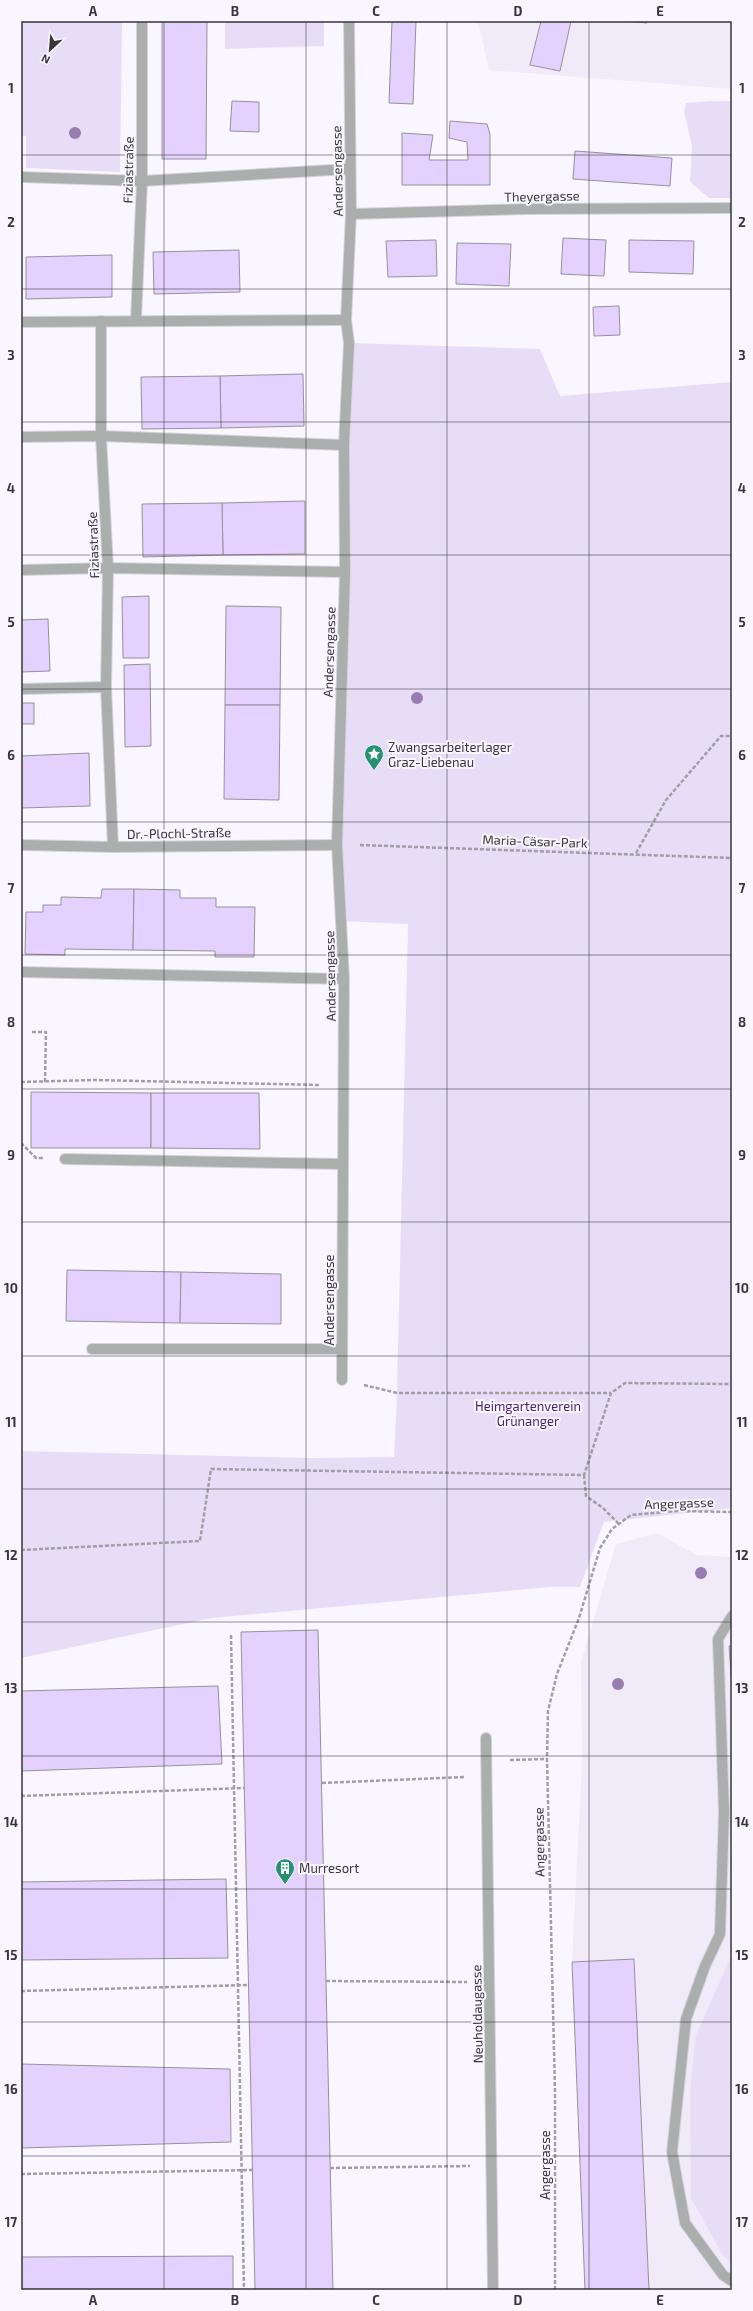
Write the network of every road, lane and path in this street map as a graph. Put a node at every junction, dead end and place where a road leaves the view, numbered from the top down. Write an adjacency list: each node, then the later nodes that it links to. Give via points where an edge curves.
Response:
1 (142, 21): 5 (street, Fiziastraße)
2 (349, 21): 3 (street, Andersengasse)
3 (349, 169): 5 (street); 7 (street, Andersengasse)
4 (21, 177): 5 (street)
5 (142, 181): 8 (street, Fiziastraße)
6 (732, 208): 7 (street, Theyergasse, via 526,209)
7 (351, 214): 9 (street, Andersengasse)
8 (136, 320): 9 (street); 10 (street)
9 (346, 320): 14 (street, Andersengasse, via 349,343)
10 (101, 321): 11 (street); 12 (street, Fiziastraße)
11 (21, 322)
12 (101, 436): 13 (street); 14 (street); 15 (street, Fiziastraße)
13 (21, 437)
14 (344, 445): 17 (street, Andersengasse)
15 (108, 568): 16 (street); 17 (street); 18 (street, Fiziastraße)
16 (21, 570)
17 (344, 572): 22 (street, Andersengasse)
18 (106, 687): 19 (street); 23 (street, Fiziastraße)
19 (21, 689)
20 (732, 736): 24 (path, via 721,736 666,800)
21 (21, 845): 23 (street, Dr.-Plochl-Straße)
22 (337, 845): 23 (street, Dr.-Plochl-Straße); 24 (path, Maria-Cäsar-Park); 27 (street, Andersengasse)
23 (113, 847)
24 (636, 853): 25 (path, Maria-Cäsar-Park)
25 (732, 858)
26 (21, 972): 27 (street)
27 (344, 980): 31 (street, Andersengasse)
28 (32, 1032): 30 (path, via 46,1032)
29 (21, 1082): 30 (path)
30 (45, 1082): 31 (path, via 94,1080)
31 (343, 1085): 33 (street, Andersengasse)
32 (65, 1159): 33 (street)
33 (343, 1164): 35 (street, Andersengasse)
34 (92, 1349): 35 (street)
35 (342, 1349): 36 (street, Andersengasse)
36 (342, 1380): 38 (path, via 398,1393)
37 (730, 1384): 38 (path, via 625,1383)
38 (611, 1393): 39 (path)
39 (584, 1475): 41 (path, via 586,1496); 42 (path, via 211,1469 200,1540)
40 (732, 1512): 41 (path, Angergasse, via 676,1511 631,1515)
41 (620, 1524): 46 (path, Angergasse, via 612,1529 600,1548 579,1618 557,1674 548,1711)
42 (21, 1550)
43 (732, 1616): 63 (street, via 718,1639 724,1812 720,1934 705,1966 686,2019 672,2152 685,2223 723,2275)
44 (231, 1635): 50 (path)
45 (486, 1738): 47 (street, Neuholdaugasse)
46 (547, 1759): 47 (path); 66 (path, Angergasse, via 555,2092)
47 (487, 1760): 48 (street, Neuholdaugasse)
48 (487, 1776): 49 (path); 54 (street, Neuholdaugasse)
49 (322, 1783)
50 (235, 1788): 51 (path); 52 (path); 55 (path)
51 (244, 1788)
52 (21, 1796)
53 (326, 1981): 54 (path)
54 (489, 1982): 58 (street, Neuholdaugasse)
55 (238, 1984): 56 (path); 57 (path); 60 (path)
56 (249, 1985)
57 (21, 1991)
58 (492, 2166): 59 (path); 65 (street, Neuholdaugasse)
59 (330, 2168)
60 (241, 2170): 61 (path); 62 (path); 64 (path)
61 (253, 2170)
62 (21, 2174)
63 (732, 2281)
64 (244, 2290)
65 (494, 2290)
66 (555, 2290)

